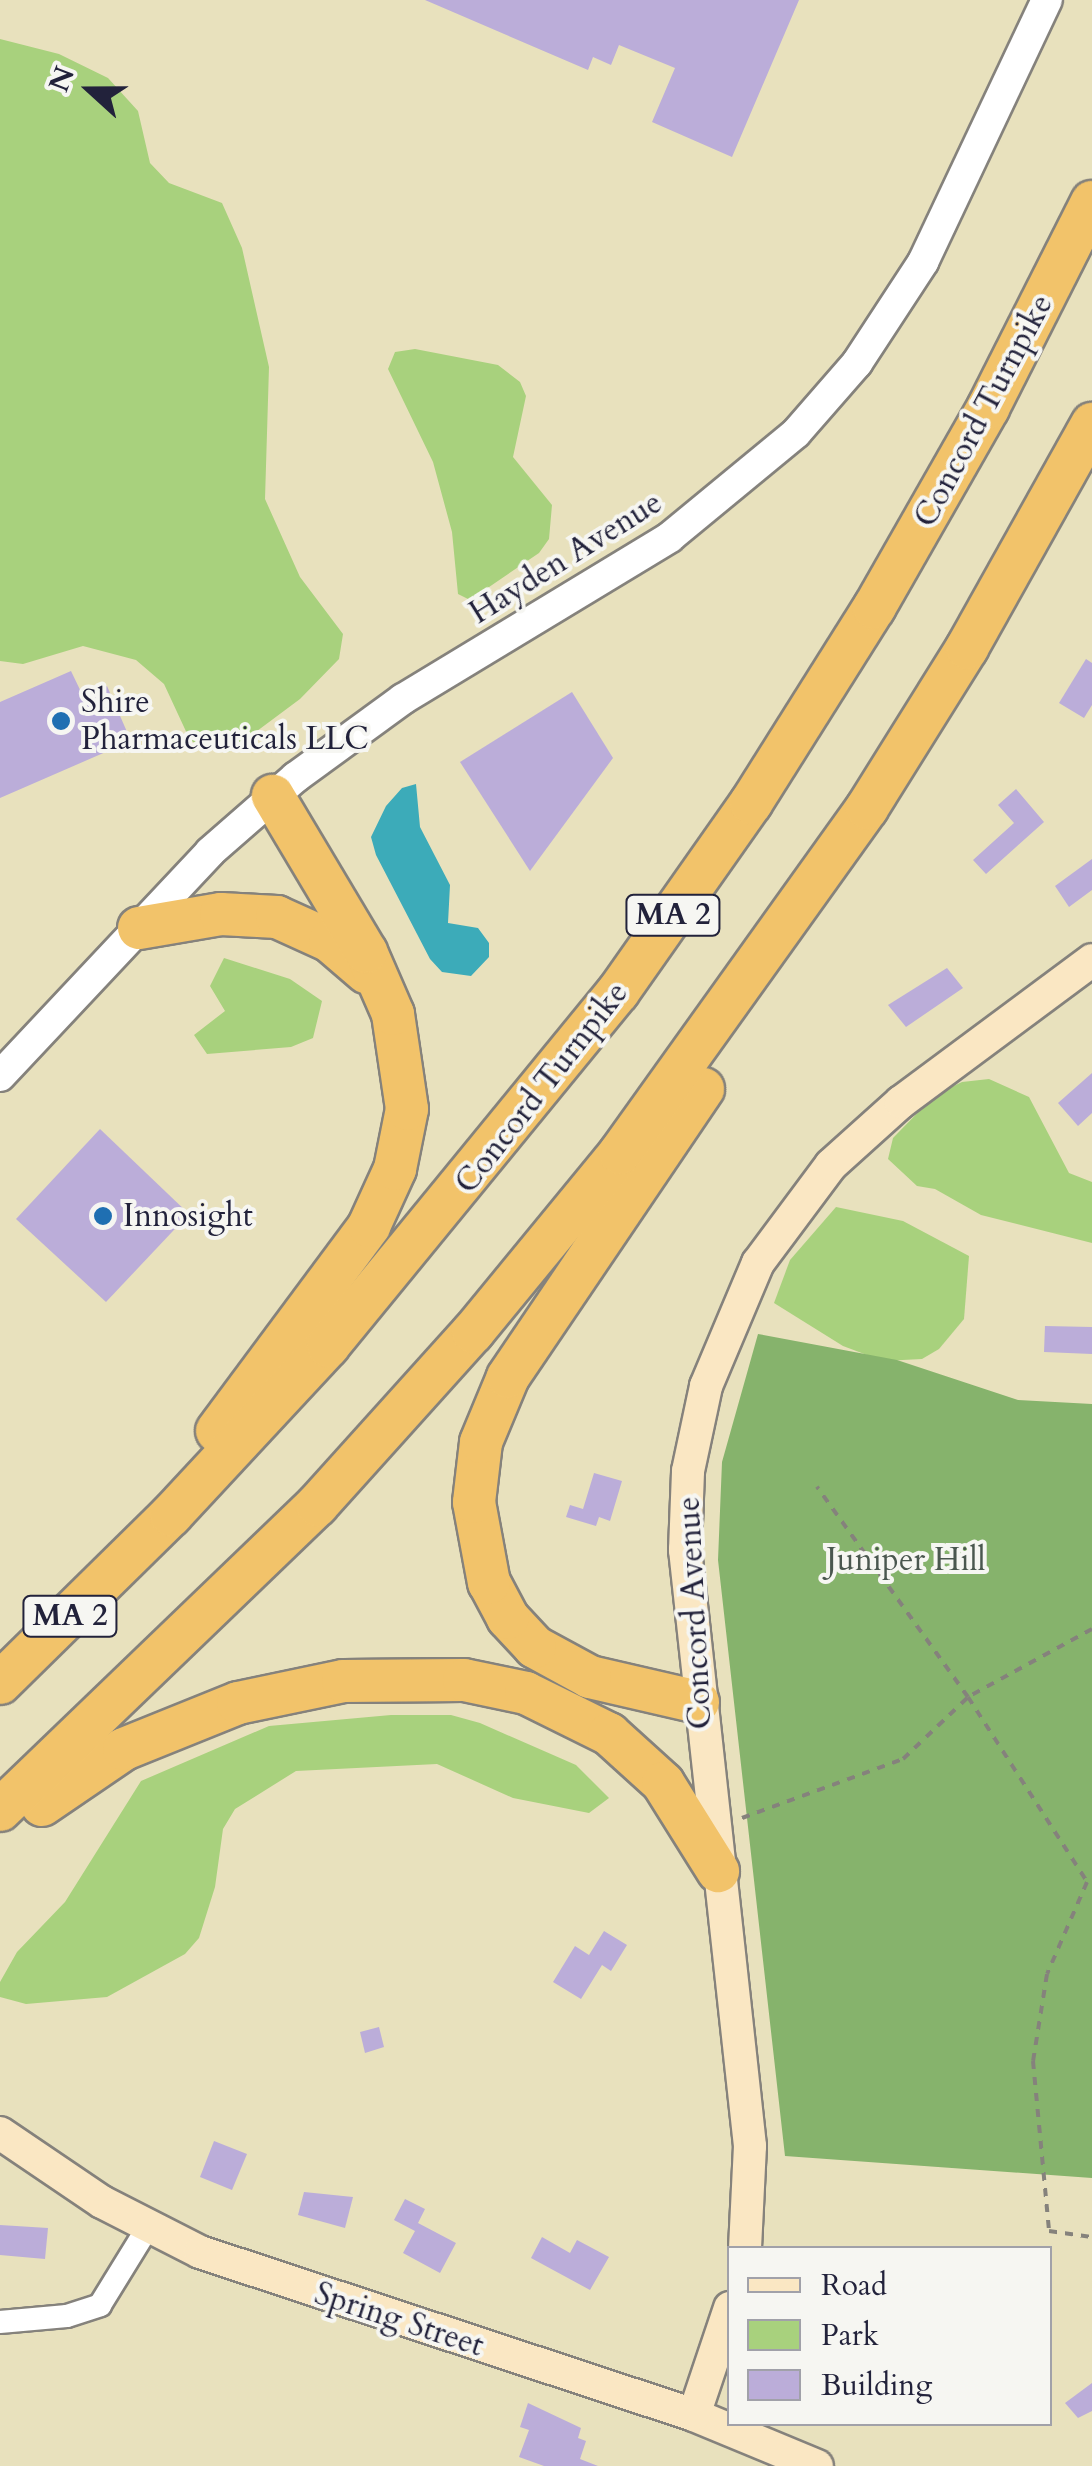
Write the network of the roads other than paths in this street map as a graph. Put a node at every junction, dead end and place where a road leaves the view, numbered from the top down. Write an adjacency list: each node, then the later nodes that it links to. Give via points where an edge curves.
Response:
1 (1047, 0): 4 (street, Hayden Avenue, via 923,262 857,363 796,433 696,519 404,700)
2 (1092, 202): 10 (highway, Concord Turnpike / MA 2, via 913,542 685,898 428,1230)
3 (1092, 424): 5 (highway, MA 2, via 967,648)
4 (273, 796): 6 (street, Hayden Avenue); 8 (highway, via 366,952)
5 (788, 925): 12 (highway, via 744,1030 508,1377 486,1427 476,1473 485,1571 525,1638 590,1677); 13 (highway, MA 2, via 632,1138 422,1392 210,1614)
6 (140, 928): 8 (highway, via 221,914 277,917 330,941); 9 (street, Hayden Avenue)
7 (1092, 960): 12 (main road, Concord Avenue, via 845,1151 786,1220 742,1293 710,1369 688,1471 685,1550)
8 (377, 983): 10 (highway, via 393,1014 406,1070 406,1121 391,1182 354,1249 202,1450)
9 (0, 1076)
10 (139, 1548): 11 (highway, Concord Turnpike / MA 2)
11 (0, 1683)
12 (698, 1702): 15 (main road, Concord Avenue)
13 (0, 1810)
14 (0, 1832): 15 (highway, via 107,1758 206,1713 320,1684 445,1678 526,1693 609,1734 663,1784)
15 (718, 1871): 18 (main road, Concord Avenue, via 750,2146)
16 (0, 2133): 17 (main road, Spring Street)
17 (148, 2227): 20 (street, via 100,2306); 21 (main road, Spring Street, via 276,2281)
18 (745, 2246)
19 (727, 2317): 21 (main road)
20 (0, 2322)
21 (694, 2415): 22 (main road, Spring Street)
22 (817, 2466)

